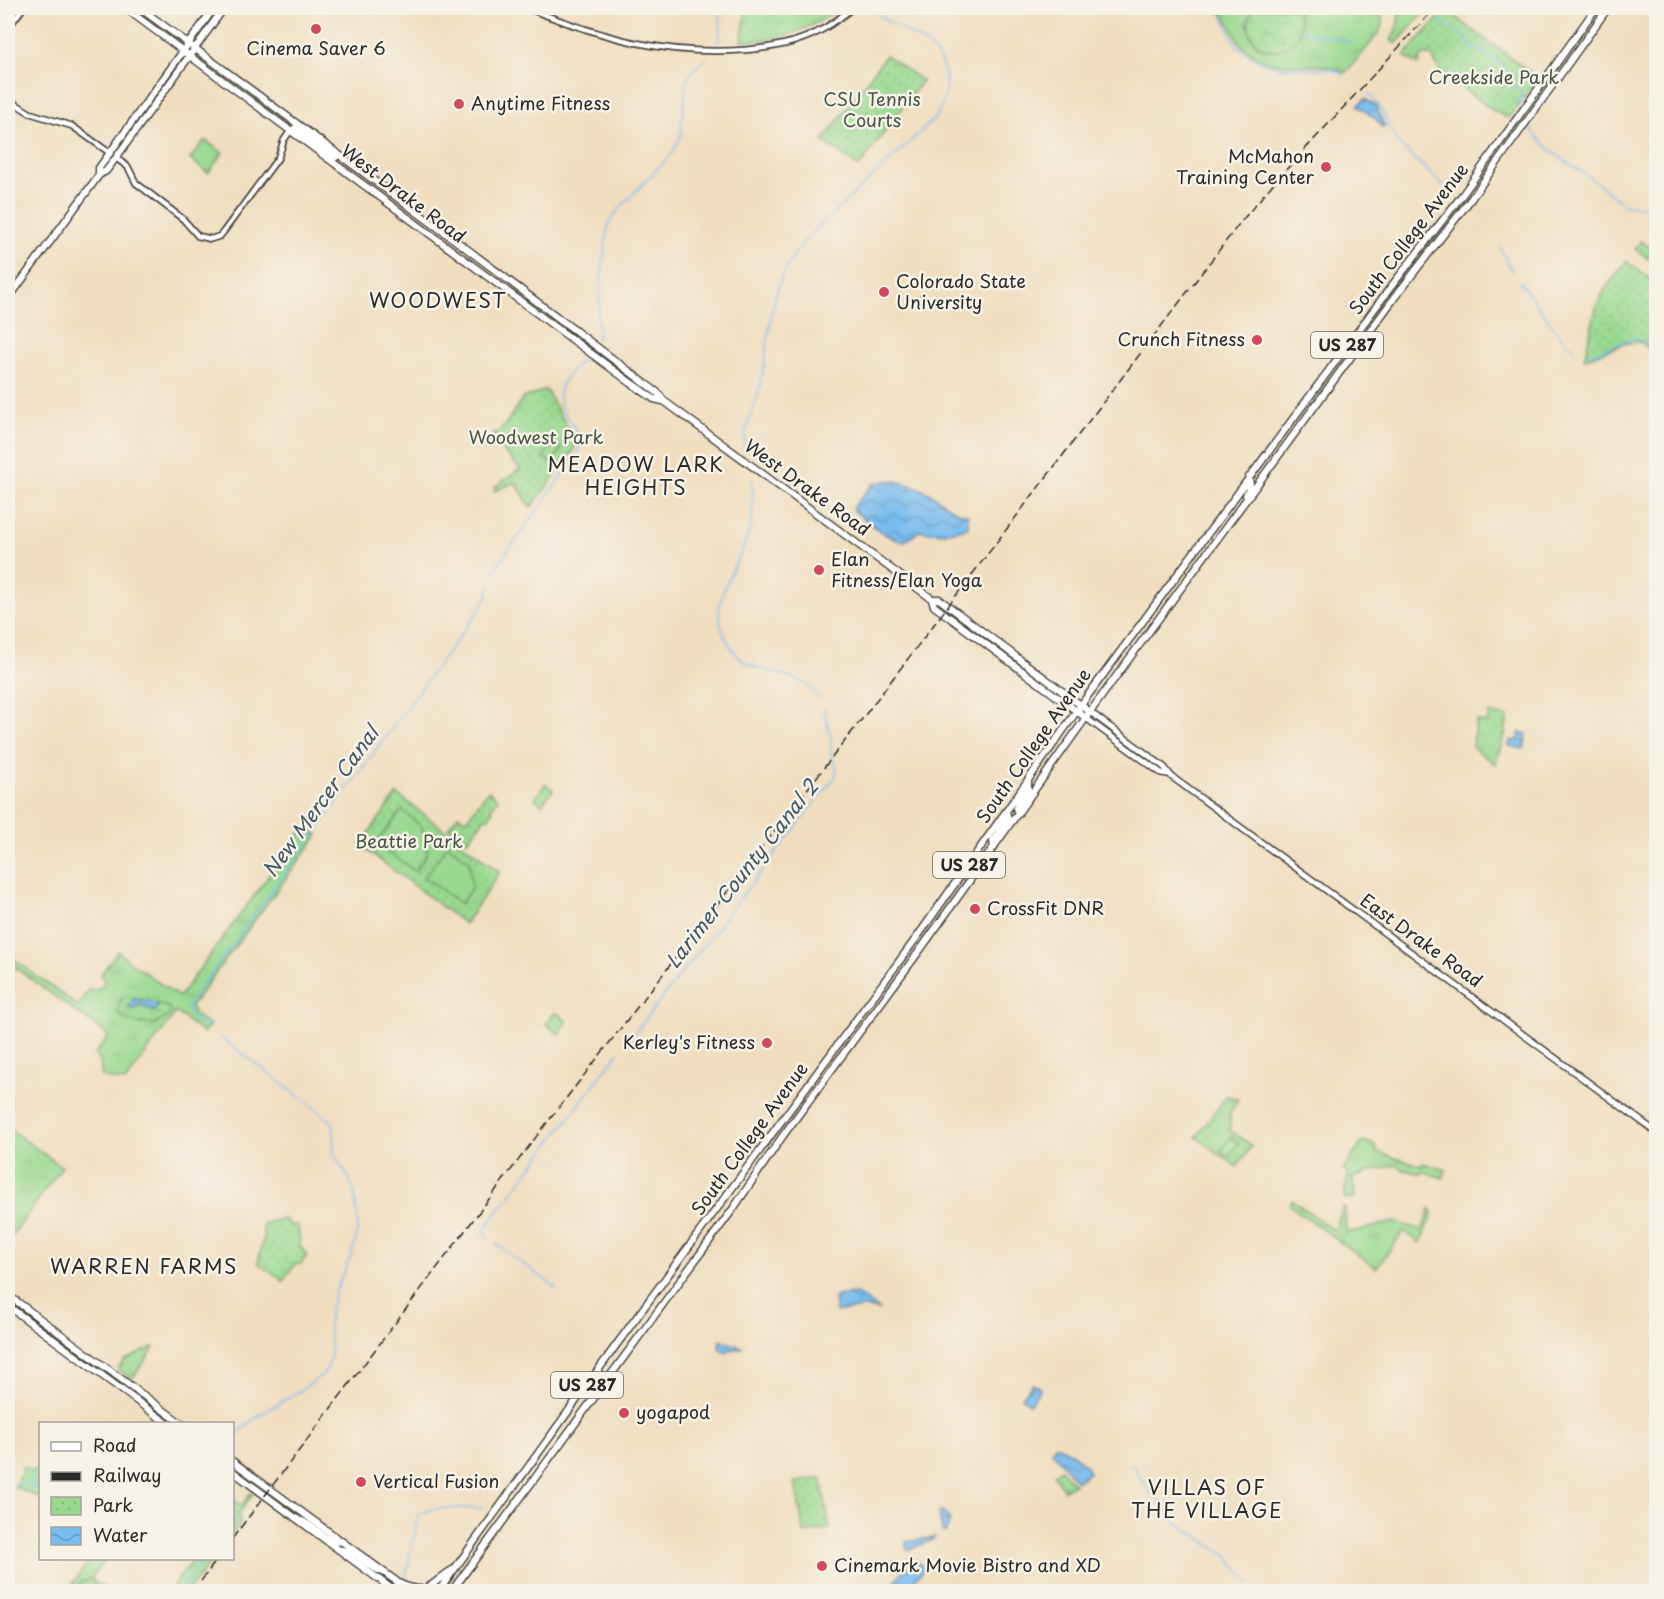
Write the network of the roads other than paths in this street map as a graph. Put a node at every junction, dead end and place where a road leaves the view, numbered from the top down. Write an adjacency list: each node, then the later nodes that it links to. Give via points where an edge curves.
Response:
1 (23, 8): 10 (street)
2 (126, 8): 9 (main road); 13 (main road, West Drake Road)
3 (214, 8): 11 (main road)
4 (224, 8): 12 (main road)
5 (527, 8): 6 (street, via 635,43 707,52 792,43 822,30)
6 (853, 8)
7 (1596, 8): 29 (main road, South College Avenue / US 287, via 1463,194)
8 (1608, 8): 30 (main road, South College Avenue / US 287)
9 (142, 9): 11 (main road, West Drake Road)
10 (8, 28)
11 (189, 45): 12 (main road, West Drake Road); 13 (main road)
12 (195, 49): 14 (main road); 22 (main road, West Drake Road)
13 (184, 51): 14 (main road, West Drake Road); 16 (main road)
14 (190, 56): 17 (main road, West Drake Road); 18 (main road)
15 (10, 101): 20 (street, via 30,113 72,126)
16 (143, 107): 18 (main road, via 145,112); 19 (main road)
17 (291, 130): 21 (street, via 280,156 262,181 220,236 211,239 198,236 183,219 141,187); 22 (main road, via 296,128); 26 (main road, West Drake Road)
18 (131, 136): 21 (main road)
19 (122, 137): 20 (main road); 21 (main road)
20 (110, 153): 23 (main road); 24 (main road)
21 (116, 158): 23 (main road)
22 (345, 159): 27 (main road, West Drake Road)
23 (106, 171): 24 (main road)
24 (99, 174): 25 (main road)
25 (8, 299)
26 (597, 357): 27 (main road, via 603,355); 28 (main road, West Drake Road, via 654,399)
27 (614, 360): 28 (main road, West Drake Road)
28 (664, 401): 31 (main road, West Drake Road)
29 (1250, 477): 30 (main road); 36 (main road, South College Avenue / US 287)
30 (1248, 498): 38 (main road, South College Avenue / US 287)
31 (932, 599): 32 (main road, West Drake Road, via 934,606); 33 (main road, West Drake Road, via 939,599)
32 (985, 644): 33 (main road); 34 (main road, West Drake Road)
33 (1017, 657): 35 (main road, West Drake Road)
34 (1012, 664): 35 (main road, via 1019,662); 37 (main road, West Drake Road)
35 (1037, 672): 36 (main road, West Drake Road)
36 (1081, 704): 37 (main road, South College Avenue / US 287); 38 (main road, East Drake Road)
37 (1077, 711): 39 (main road, East Drake Road); 41 (main road, South College Avenue / US 287)
38 (1090, 712): 39 (main road, South College Avenue / US 287); 40 (main road, East Drake Road)
39 (1086, 718): 40 (main road, East Drake Road, via 1161,773); 43 (main road, South College Avenue / US 287)
40 (1168, 774): 45 (main road, East Drake Road)
41 (1028, 781): 42 (main road, South College Avenue / US 287); 43 (main road, via 1028,789 1016,808)
42 (1006, 812): 44 (main road, via 1008,818 993,842); 55 (main road, South College Avenue / US 287)
43 (1018, 814): 44 (main road, South College Avenue / US 287)
44 (994, 848): 61 (main road, South College Avenue / US 287)
45 (1656, 1132)
46 (8, 1295): 49 (main road)
47 (8, 1306): 48 (main road)
48 (165, 1422)
49 (179, 1422)
50 (234, 1462): 53 (main road)
51 (234, 1472): 52 (main road)
52 (297, 1519): 53 (main road, via 335,1542); 54 (main road)
53 (343, 1542): 56 (main road)
54 (338, 1549): 56 (main road); 58 (main road)
55 (455, 1568): 57 (main road, via 429,1588 421,1590); 60 (main road, South College Avenue / US 287)
56 (385, 1573): 57 (main road)
57 (400, 1584): 59 (main road)
58 (396, 1592)
59 (411, 1592)
60 (438, 1592)
61 (451, 1592)

